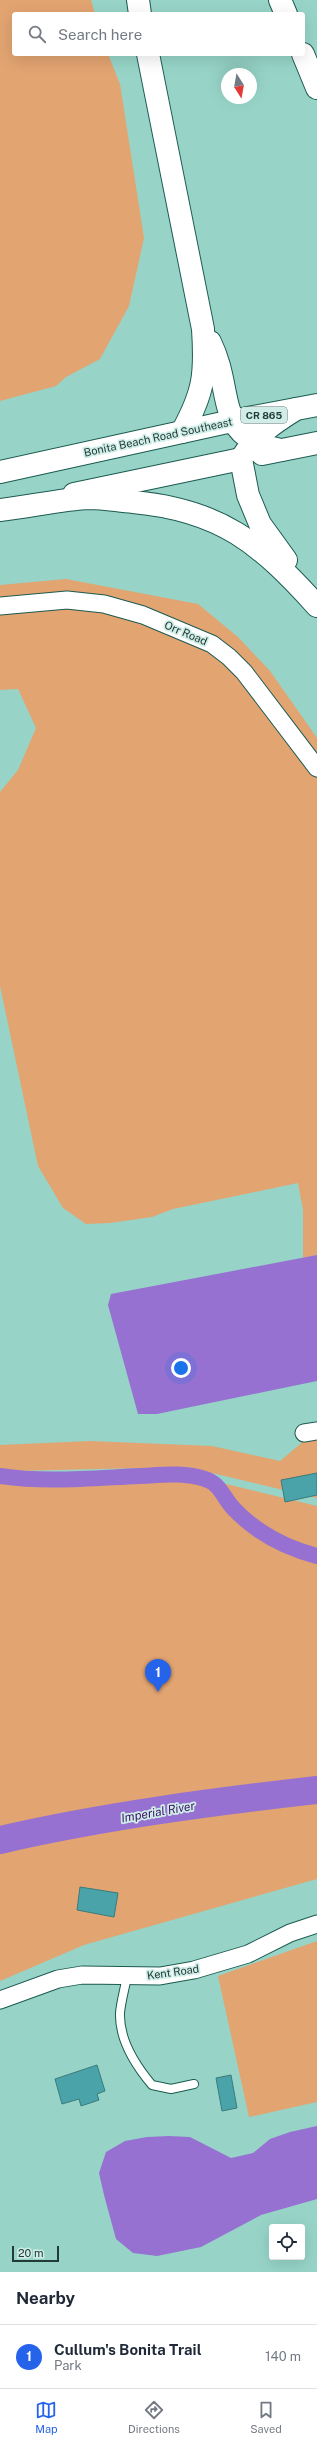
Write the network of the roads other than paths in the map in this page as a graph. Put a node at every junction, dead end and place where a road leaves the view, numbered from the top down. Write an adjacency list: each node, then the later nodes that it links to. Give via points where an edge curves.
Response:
1 (138, 0): 3 (main road)
2 (280, 0): 4 (main road)
3 (140, 12)
4 (285, 12)
5 (148, 56): 8 (main road)
6 (304, 56): 7 (main road)
7 (317, 88)
8 (203, 329): 10 (main road, via 216,355); 11 (main road, via 203,383 197,405)
9 (307, 407): 10 (main road, Bonita Beach Road Southeast / CR 865); 13 (main road, via 265,429)
10 (232, 421): 11 (main road, Bonita Beach Road Southeast / CR 865); 13 (main road, via 240,432)
11 (182, 432): 14 (main road, Bonita Beach Road Southeast / CR 865)
12 (317, 443): 13 (main road, via 282,450)
13 (246, 450): 15 (main road); 16 (main road, via 248,495 260,524)
14 (0, 472)
15 (0, 510): 18 (main road, via 90,498 166,505 185,510 224,526 257,546 285,571)
16 (317, 601)
17 (0, 606): 19 (street, Orr Road, via 67,600 104,604 143,615 212,644 244,672)
18 (317, 606)
19 (317, 768)
20 (317, 1924): 21 (street, Kent Road, via 226,1962 160,1976)
21 (127, 1976): 22 (street, Kent Road, via 82,1975 58,1979); 23 (lane, via 120,2013 122,2030 140,2070 152,2085 171,2089)
22 (0, 2000)
23 (194, 2084)

